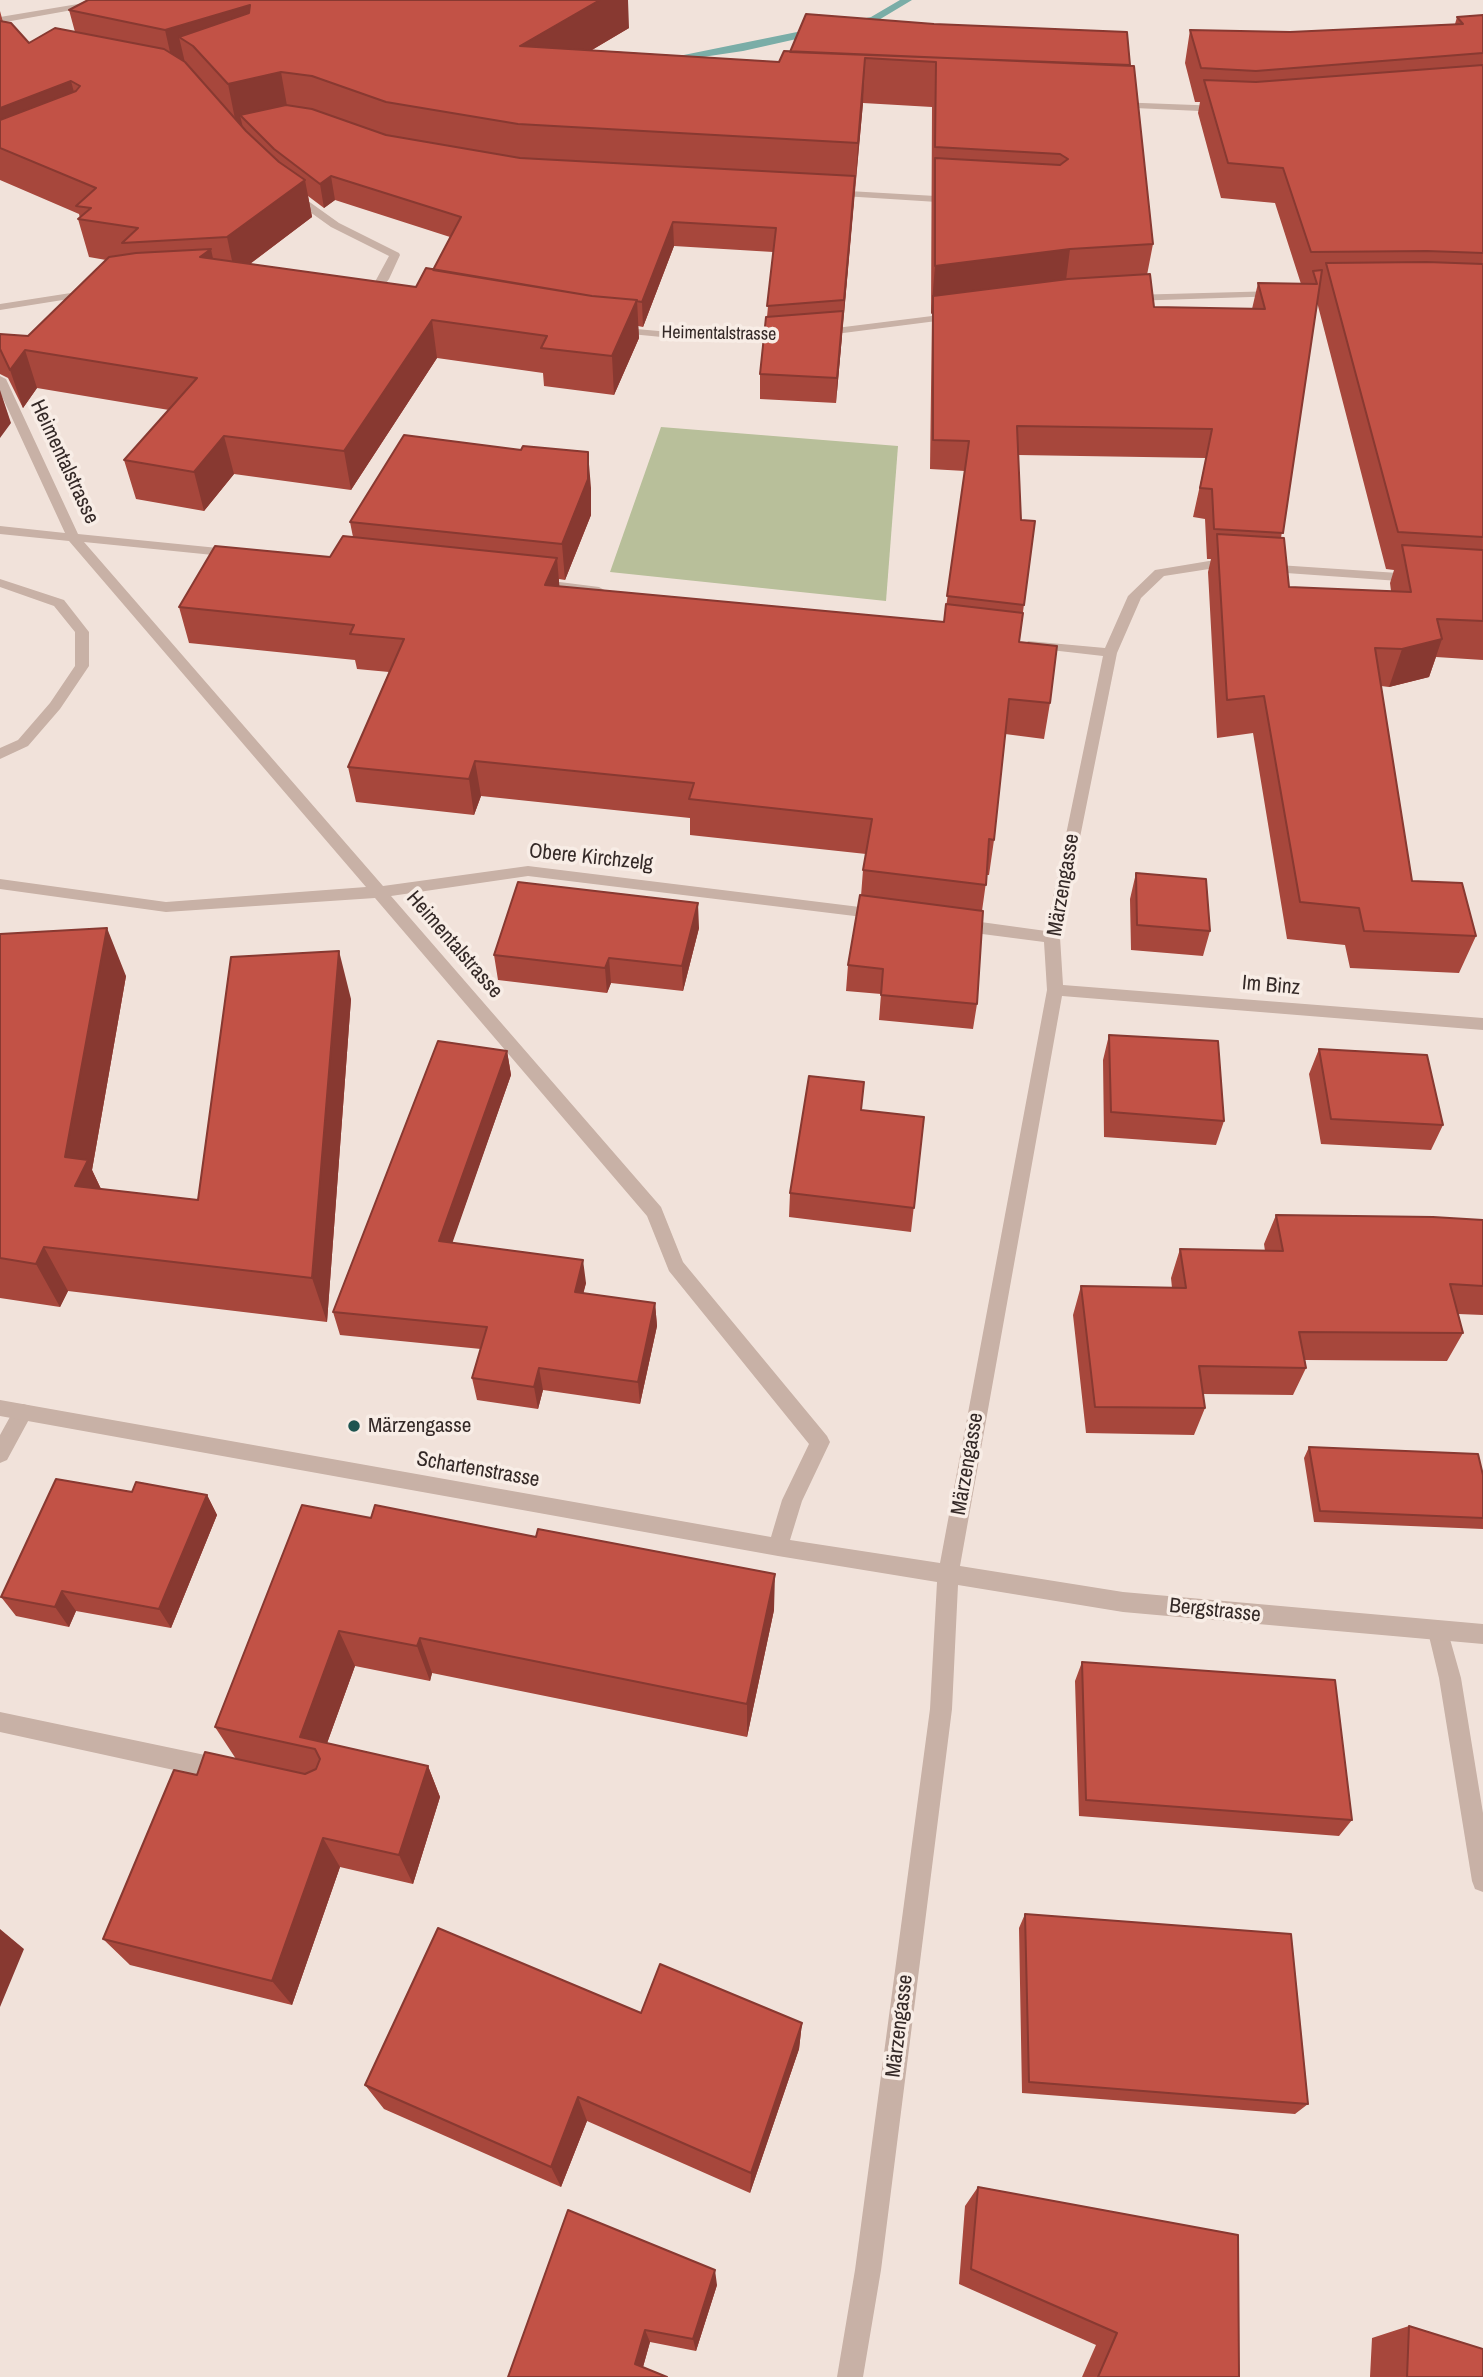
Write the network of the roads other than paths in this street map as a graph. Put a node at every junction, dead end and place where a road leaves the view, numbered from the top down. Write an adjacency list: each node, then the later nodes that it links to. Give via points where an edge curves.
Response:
1 (124, 0): 2 (street)
2 (0, 20)
3 (1110, 104): 4 (street)
4 (1236, 109)
5 (284, 187): 9 (street, via 335,225 395,255 384,279 368,291)
6 (822, 193): 7 (street)
7 (959, 201)
8 (106, 291): 12 (street)
9 (388, 294)
10 (1293, 294): 11 (street)
11 (1117, 299)
12 (0, 307)
13 (970, 314): 16 (street)
14 (595, 328): 15 (street, Heimentalstrasse, via 703,338)
15 (795, 335)
16 (808, 335)
17 (0, 379): 19 (street, Heimentalstrasse)
18 (0, 530): 19 (street)
19 (74, 538): 20 (street); 29 (street, Heimentalstrasse)
20 (254, 555)
21 (1428, 579): 26 (street, Märzengasse, via 1209,565 1160,573 1135,597)
22 (517, 581): 24 (street)
23 (0, 583): 27 (street, via 60,603 82,632 82,666 23,743)
24 (613, 593)
25 (1013, 642): 26 (street)
26 (1110, 653): 32 (street, Märzengasse)
27 (0, 754)
28 (0, 884): 29 (street, Obere Kirchzelg, via 166,907)
29 (378, 892): 30 (street, Obere Kirchzelg, via 528,871); 38 (street, Heimentalstrasse, via 655,1212 675,1265 820,1442 792,1500)
30 (891, 916)
31 (945, 923): 32 (street)
32 (1052, 937): 33 (street, Märzengasse)
33 (1055, 990): 34 (street, Im Binz); 39 (street, Märzengasse)
34 (1483, 1024)
35 (0, 1408): 36 (street, Schartenstrasse)
36 (23, 1412): 37 (street); 38 (street, Schartenstrasse)
37 (0, 1454)
38 (778, 1547): 39 (street, Schartenstrasse)
39 (948, 1574): 40 (street, Bergstrasse, via 1123,1602); 45 (street, Märzengasse, via 941,1709)
40 (1438, 1632): 41 (street, Bergstrasse); 44 (street, via 1450,1678)
41 (1483, 1634)
42 (0, 1722): 43 (street)
43 (242, 1774)
44 (1483, 1881)
45 (850, 2377)

